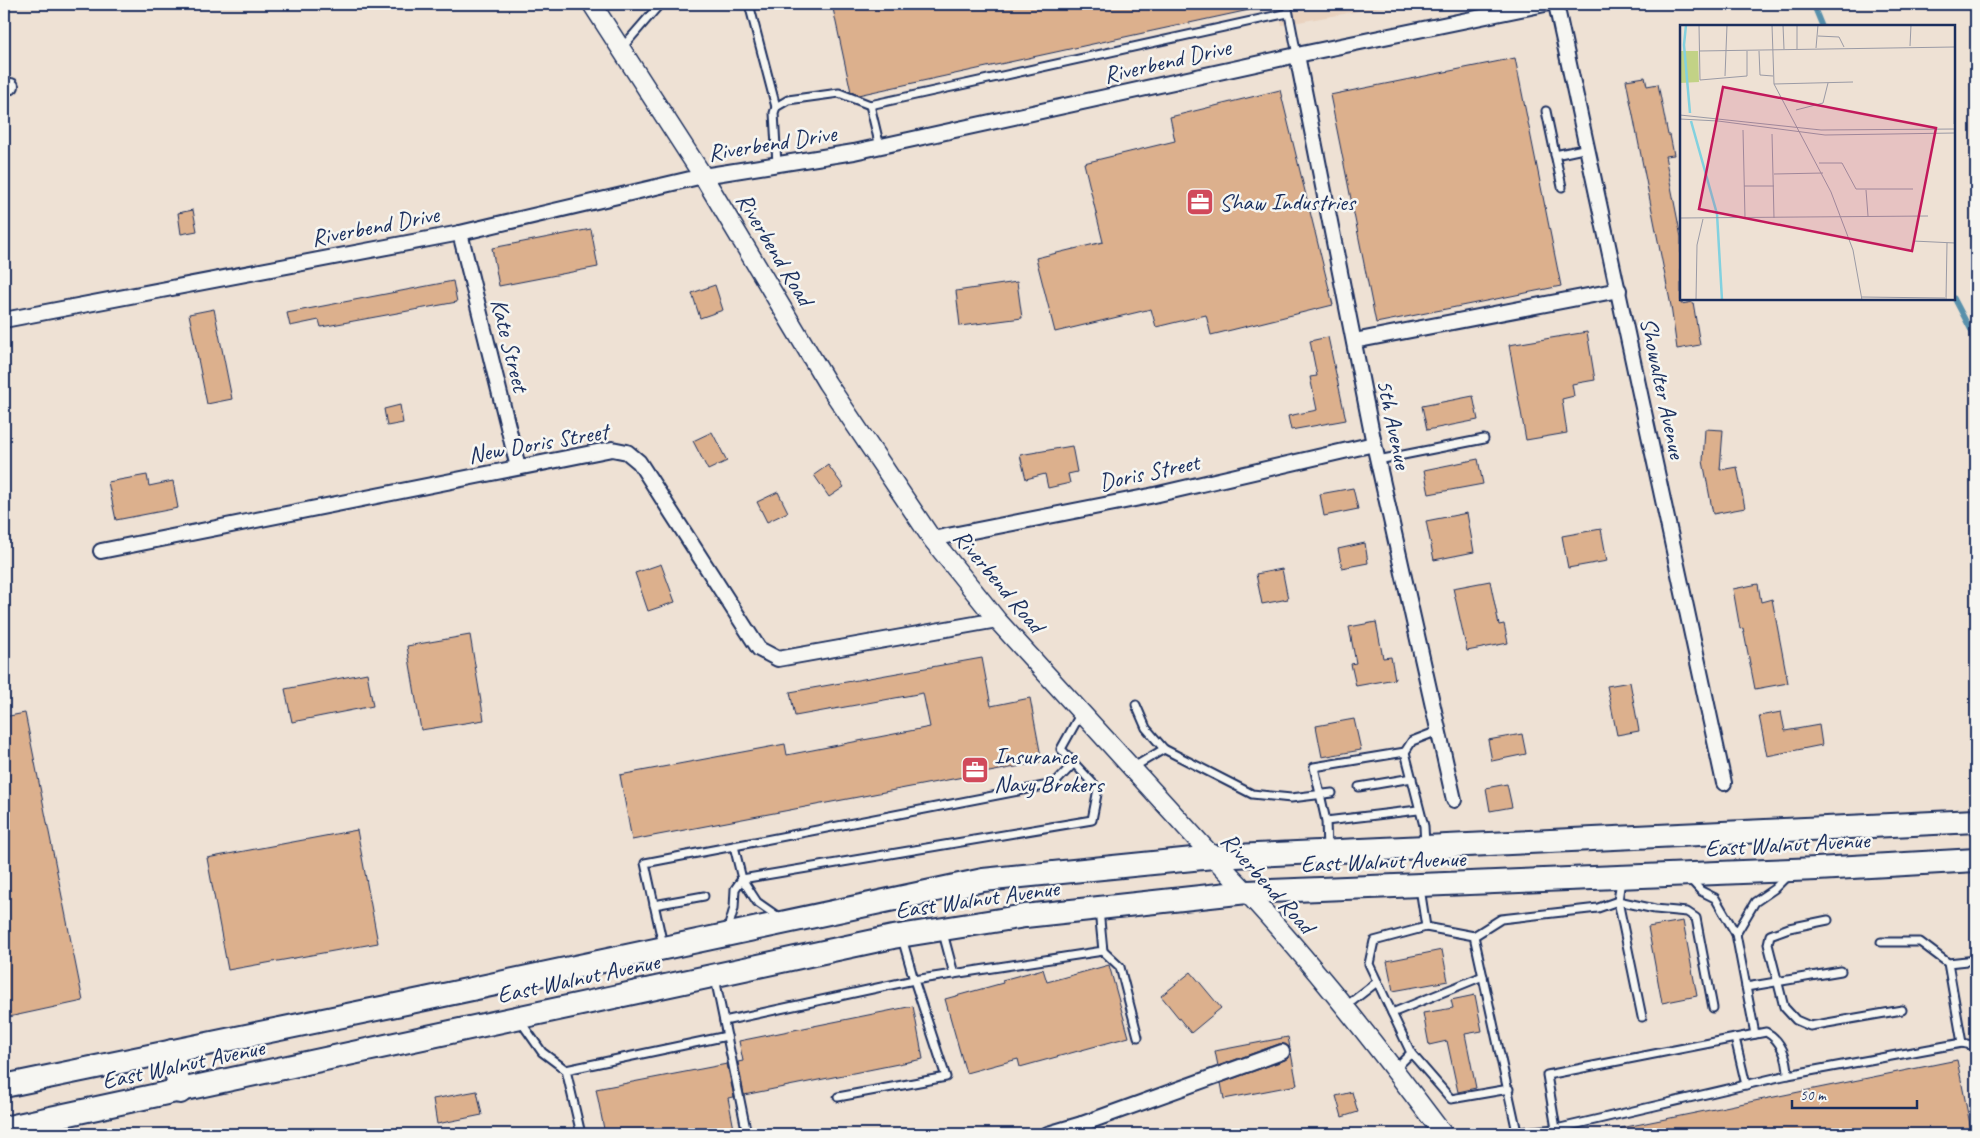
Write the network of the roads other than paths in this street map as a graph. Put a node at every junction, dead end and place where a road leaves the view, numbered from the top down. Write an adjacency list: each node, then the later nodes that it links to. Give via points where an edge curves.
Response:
1 (592, 4): 8 (street, Riverbend Road)
2 (660, 4): 8 (lane)
3 (749, 4): 11 (lane)
4 (1287, 4): 7 (lane)
5 (1545, 4): 9 (street, Riverbend Drive)
6 (1556, 4): 14 (street, Showalter Avenue)
7 (1288, 13): 9 (lane); 10 (lane)
8 (621, 50): 17 (street, Riverbend Road)
9 (1298, 55): 13 (street, Riverbend Drive); 22 (street, 5th Avenue)
10 (870, 105): 11 (lane, via 839,93 788,100); 13 (lane)
11 (776, 107): 16 (lane)
12 (1546, 111): 15 (lane)
13 (880, 147): 16 (street, Riverbend Drive)
14 (1588, 148): 15 (lane); 20 (street, Showalter Avenue)
15 (1555, 155): 18 (lane)
16 (777, 164): 17 (street, Riverbend Drive)
17 (703, 176): 19 (street, Riverbend Drive); 27 (street, Riverbend Road, via 827,383)
18 (1562, 187)
19 (460, 233): 21 (street, Riverbend Drive); 26 (street, Kate Street)
20 (1619, 290): 22 (street); 38 (street, Showalter Avenue)
21 (4, 320)
22 (1354, 341): 24 (street, 5th Avenue)
23 (1484, 439): 25 (lane)
24 (1374, 444): 25 (street, 5th Avenue); 27 (street, Doris Street, via 1150,496)
25 (1378, 460): 32 (street, 5th Avenue)
26 (518, 467): 28 (street, New Doris Street); 29 (street, New Doris Street, via 612,449 627,452 639,462 759,649 778,659)
27 (932, 539): 29 (street, Riverbend Road)
28 (101, 551)
29 (997, 620): 31 (street, Riverbend Road)
30 (1136, 705): 33 (lane, via 1146,728)
31 (1082, 713): 35 (lane, via 1061,749); 36 (street, Riverbend Road)
32 (1438, 731): 34 (lane, via 1412,741); 42 (street, 5th Avenue)
33 (1164, 749): 36 (lane); 41 (lane, via 1252,794 1291,798)
34 (1405, 752): 37 (lane); 41 (lane, via 1314,767)
35 (1074, 763): 46 (lane, via 1054,784); 54 (lane, via 1098,789 1092,820)
36 (1132, 768): 49 (street, Riverbend Road)
37 (1412, 778): 39 (lane); 43 (lane)
38 (1724, 783)
39 (1358, 787)
40 (1332, 793): 41 (lane)
41 (1320, 796): 44 (lane)
42 (1454, 800)
43 (1418, 810): 44 (lane); 47 (lane, via 1424,826)
44 (1326, 821): 48 (lane)
45 (1976, 821): 47 (main road, East Walnut Avenue)
46 (734, 846): 54 (lane); 59 (lane, via 645,863)
47 (1425, 848): 48 (main road, East Walnut Avenue)
48 (1327, 852): 49 (main road, East Walnut Avenue)
49 (1213, 857): 56 (street, Riverbend Road); 62 (main road, East Walnut Avenue, via 983,880)
50 (1976, 860): 51 (main road, East Walnut Avenue)
51 (1794, 870): 52 (main road, East Walnut Avenue); 65 (lane, via 1755,902)
52 (1686, 875): 53 (main road, East Walnut Avenue); 65 (lane, via 1701,891 1715,898)
53 (1621, 878): 55 (main road, East Walnut Avenue); 58 (lane)
54 (742, 879): 62 (lane, via 757,902); 66 (lane, via 735,889 734,908)
55 (1420, 886): 56 (main road, East Walnut Avenue); 63 (lane)
56 (1248, 892): 60 (main road, East Walnut Avenue); 82 (street, Riverbend Road)
57 (704, 896): 59 (lane)
58 (1618, 901): 68 (lane, via 1598,908 1502,919); 83 (lane, via 1655,910 1688,912 1696,918); 86 (lane)
59 (654, 905): 70 (lane)
60 (1098, 908): 64 (main road, East Walnut Avenue); 71 (lane)
61 (1828, 920): 80 (lane, via 1789,928 1770,936 1768,944)
62 (785, 921): 66 (main road, East Walnut Avenue)
63 (1426, 927): 68 (lane); 79 (lane, via 1374,940 1368,964)
64 (942, 929): 67 (main road, East Walnut Avenue); 75 (lane)
65 (1736, 934): 81 (lane)
66 (726, 935): 70 (main road, East Walnut Avenue)
67 (902, 936): 76 (main road, East Walnut Avenue); 78 (lane)
68 (1474, 936): 77 (lane)
69 (1881, 942): 73 (lane, via 1920,942)
70 (664, 948): 95 (main road, East Walnut Avenue)
71 (1103, 951): 75 (lane); 91 (lane, via 1120,967)
72 (1976, 960): 73 (lane)
73 (1948, 964): 93 (lane)
74 (1841, 971): 80 (lane)
75 (954, 974): 78 (lane)
76 (715, 976): 87 (main road, East Walnut Avenue); 88 (lane)
77 (1483, 976): 85 (lane); 103 (lane)
78 (914, 980): 88 (lane); 105 (lane, via 946,1078)
79 (1377, 982): 82 (lane); 85 (lane)
80 (1777, 982): 81 (lane); 84 (lane, via 1784,1008 1796,1020 1810,1026)
81 (1746, 987): 89 (lane)
82 (1345, 1007): 99 (street, Riverbend Road)
83 (1713, 1008)
84 (1902, 1010)
85 (1392, 1013): 97 (lane)
86 (1642, 1017)
87 (519, 1018): 98 (lane, via 542,1052); 104 (main road, East Walnut Avenue)
88 (724, 1021): 90 (lane)
89 (1755, 1034): 92 (lane); 100 (lane, via 1766,1032 1776,1037 1788,1065)
90 (727, 1036): 98 (lane); 111 (lane)
91 (1138, 1037)
92 (1735, 1038): 101 (lane); 108 (lane, via 1548,1075)
93 (1962, 1043): 94 (lane); 100 (lane)
94 (1976, 1046)
95 (172, 1051): 102 (main road, East Walnut Avenue); 104 (main road)
96 (1282, 1052): 107 (street)
97 (1411, 1052): 99 (lane); 103 (lane, via 1451,1099)
98 (566, 1070): 110 (lane)
99 (1394, 1070): 113 (street, Riverbend Road)
100 (1788, 1075): 101 (lane)
101 (1746, 1085): 108 (lane)
102 (4, 1086)
103 (1509, 1089): 109 (lane)
104 (180, 1092): 106 (main road, East Walnut Avenue)
105 (838, 1097)
106 (4, 1128)
107 (1078, 1129): 112 (street)
108 (1556, 1132): 109 (lane)
109 (1517, 1133)
110 (581, 1134)
111 (747, 1134)
112 (1048, 1134)
113 (1443, 1134)

